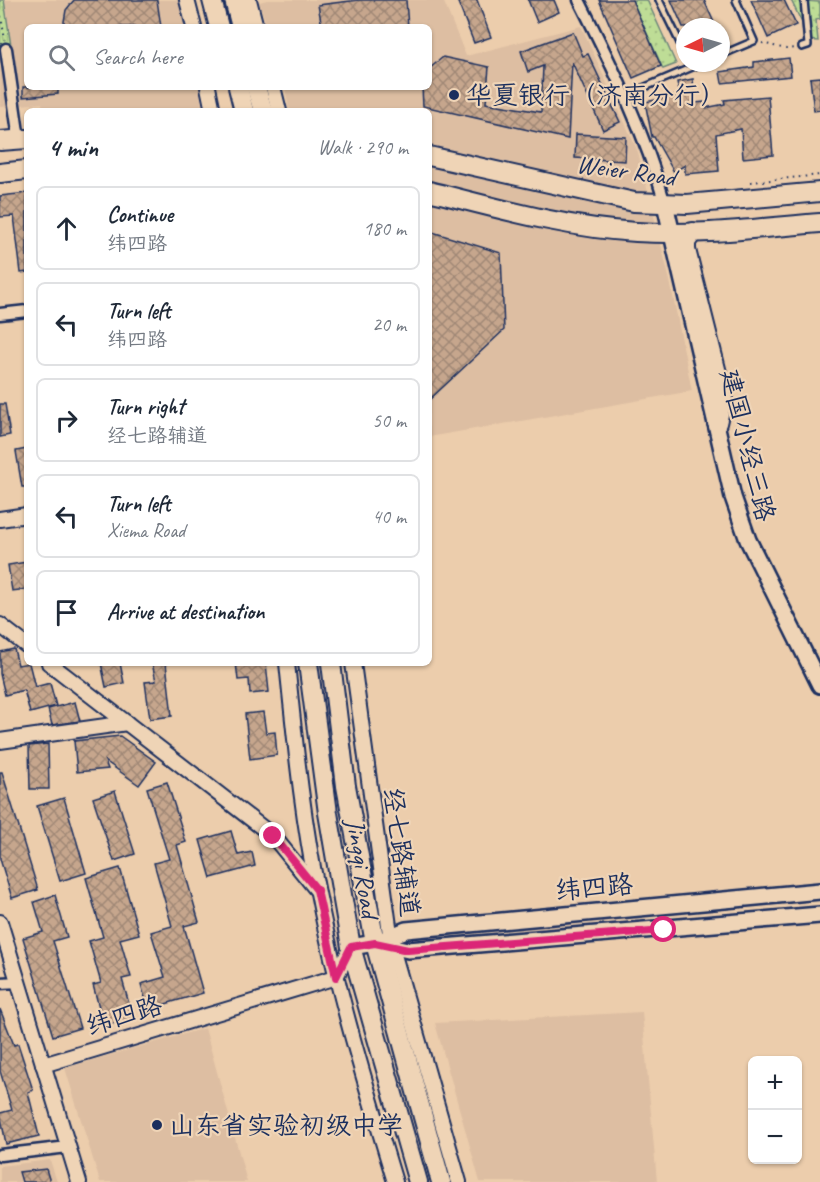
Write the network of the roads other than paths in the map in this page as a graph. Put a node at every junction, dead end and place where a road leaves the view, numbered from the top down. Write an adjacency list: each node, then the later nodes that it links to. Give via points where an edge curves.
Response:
1 (187, 0): 9 (street)
2 (212, 0): 10 (main road)
3 (234, 0): 11 (main road)
4 (249, 0): 12 (street)
5 (579, 0): 22 (street)
6 (658, 0): 13 (lane)
7 (736, 0): 16 (lane, via 754,41)
8 (804, 0): 14 (lane, via 808,45)
9 (193, 24)
10 (218, 24)
11 (240, 24)
12 (255, 24)
13 (676, 35)
14 (802, 47)
15 (6, 49): 27 (street)
16 (730, 51)
17 (677, 72): 22 (lane)
18 (209, 90): 23 (street)
19 (239, 90): 24 (main road)
20 (257, 90): 25 (main road)
21 (274, 90): 26 (street)
22 (624, 96): 34 (street, via 654,167)
23 (212, 108)
24 (243, 108)
25 (261, 108)
26 (278, 108)
27 (23, 139): 28 (main road)
28 (0, 141)
29 (432, 157): 34 (main road, Weier Road, via 612,198)
30 (24, 170): 31 (main road)
31 (0, 173)
32 (432, 192): 37 (main road, via 538,218)
33 (820, 192): 34 (main road, Weier Road)
34 (664, 204): 37 (main road, 建国小经三路)
35 (820, 223): 36 (main road)
36 (693, 232): 37 (main road); 40 (main road, via 686,250)
37 (671, 234): 40 (main road, 建国小经三路)
38 (24, 311): 39 (street)
39 (0, 314)
40 (713, 377): 41 (main road, via 723,397)
41 (717, 423): 51 (main road, 建国小经三路, via 733,497 748,540)
42 (24, 515): 43 (street)
43 (0, 519)
44 (0, 625): 45 (street)
45 (24, 644)
46 (54, 666): 52 (street)
47 (287, 666): 54 (street)
48 (308, 666): 59 (main road, Jingqi Road)
49 (331, 666): 58 (main road, Jingqi Road, via 346,786)
50 (353, 666): 58 (street, 经七路辅道)
51 (820, 685)
52 (127, 723): 53 (street); 54 (street, via 273,836)
53 (0, 741)
54 (317, 890): 60 (street)
55 (820, 891): 58 (main road, 纬四路, via 406,930)
56 (820, 915): 58 (main road, 纬四路, via 408,950)
57 (0, 922): 61 (street)
58 (385, 942): 59 (main road, 纬四路); 69 (main road, Jingqi Road); 70 (street, 经七路辅道)
59 (351, 947): 60 (street); 68 (main road, Jingqi Road)
60 (336, 977): 63 (street, 纬四路); 67 (street)
61 (19, 982): 62 (street); 63 (street)
62 (0, 984)
63 (43, 1065): 64 (street)
64 (68, 1147): 65 (street); 66 (street)
65 (0, 1155)
66 (79, 1182)
67 (395, 1182)
68 (418, 1182)
69 (441, 1182)
70 (459, 1182)

